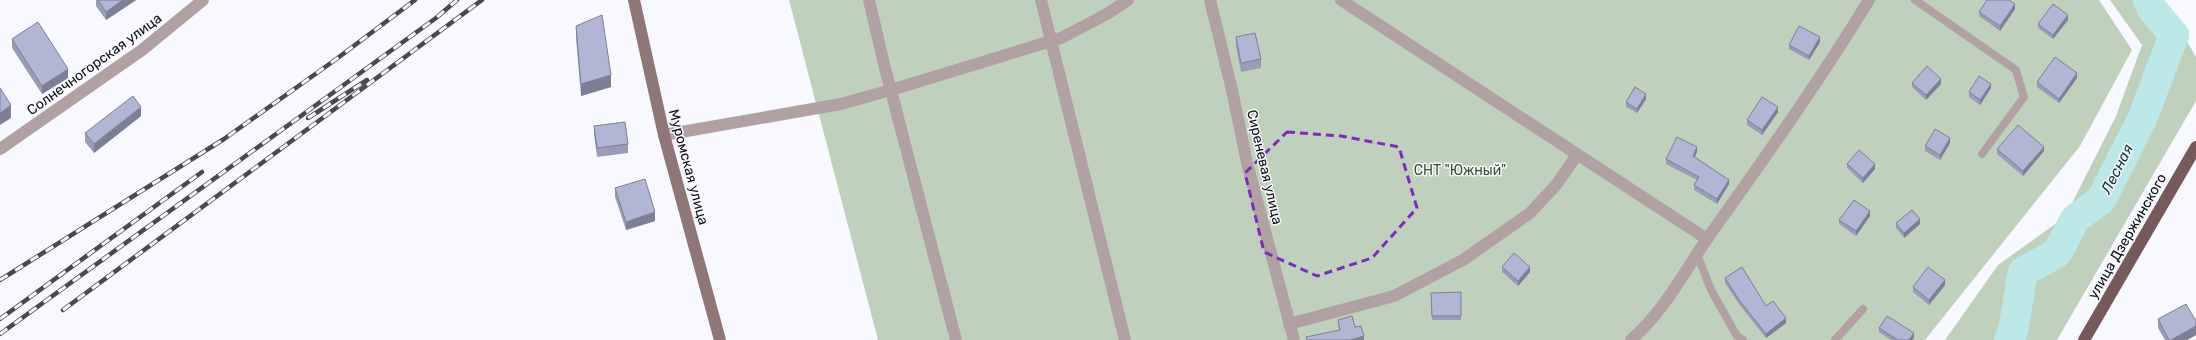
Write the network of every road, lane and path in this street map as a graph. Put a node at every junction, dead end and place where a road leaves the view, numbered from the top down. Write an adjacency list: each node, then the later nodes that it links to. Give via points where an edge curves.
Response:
1 (203, 0): 14 (street, Солнечногорская улица, via 142,50)
2 (634, 0): 12 (main road, Муромская улица)
3 (870, 0): 11 (street)
4 (1041, 0): 10 (street)
5 (1128, 0): 10 (street, via 1107,14)
6 (1210, 0): 20 (street, Сиреневая улица, via 1232,90 1246,163)
7 (1341, 0): 16 (street)
8 (1869, 0): 17 (street, via 1836,54 1744,190)
9 (1915, 0): 15 (lane, via 2016,70 2024,97)
10 (1051, 41): 11 (street); 23 (street)
11 (891, 90): 12 (street, via 841,104); 22 (street)
12 (664, 135): 21 (main road, Муромская улица)
13 (2196, 147): 28 (main road, улица Дзержинского)
14 (0, 149)
15 (1982, 154)
16 (1577, 155): 17 (street); 20 (street, via 1556,185 1530,213 1463,260 1394,296)
17 (1707, 239): 18 (street)
18 (1697, 254): 25 (street, via 1650,323); 26 (lane, via 1711,290 1737,336)
19 (1863, 309): 27 (lane)
20 (1289, 324): 24 (street, Сиреневая улица)
21 (720, 340)
22 (956, 340)
23 (1125, 340)
24 (1294, 340)
25 (1631, 340)
26 (1743, 340)
27 (1835, 340)
28 (2084, 340)

